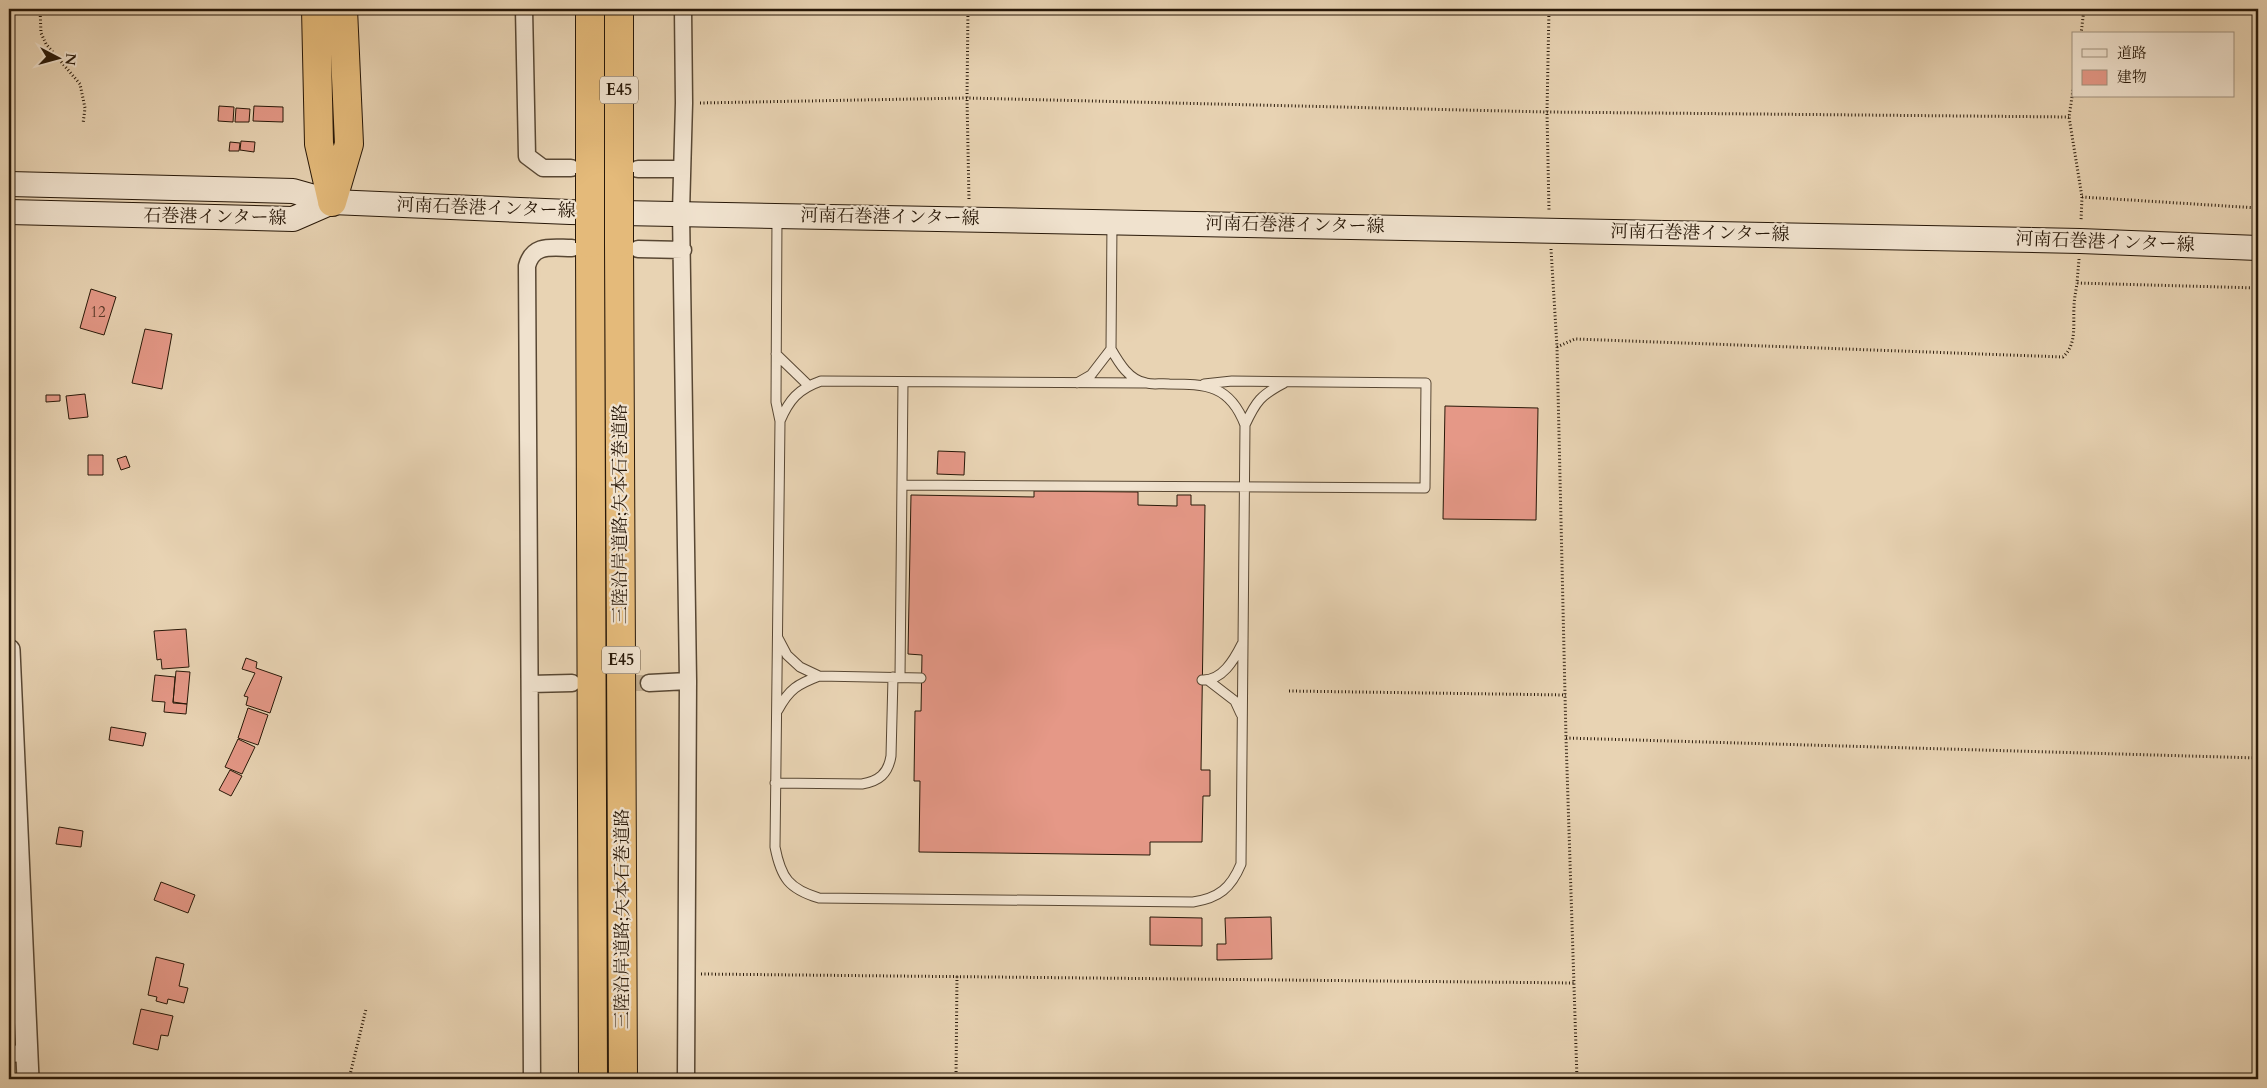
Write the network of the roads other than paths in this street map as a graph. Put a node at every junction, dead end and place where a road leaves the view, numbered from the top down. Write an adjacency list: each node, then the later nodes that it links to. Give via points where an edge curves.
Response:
1 (316, 9): 11 (highway, via 319,144)
2 (343, 9): 11 (highway, via 349,144)
3 (524, 9): 9 (street, via 527,156 543,168)
4 (589, 9): 9 (highway, 三陸沿岸道路;矢本石巻道路 / E45, via 590,44)
5 (619, 9): 8 (highway, 三陸沿岸道路;矢本石巻道路 / E45)
6 (683, 9): 7 (street)
7 (682, 169): 8 (street); 13 (street)
8 (629, 170): 16 (highway, 三陸沿岸道路;矢本石巻道路 / E45, bridge)
9 (580, 171): 17 (highway, 三陸沿岸道路;矢本石巻道路 / E45, bridge)
10 (9, 184): 11 (main road, 石巻港インター線, via 293,191)
11 (332, 202): 12 (main road, 石巻港インター線, via 293,219); 13 (main road, 河南石巻港インター線, via 570,212)
12 (9, 212)
13 (681, 212): 14 (main road, 河南石巻港インター線); 19 (street)
14 (777, 214): 15 (main road, 河南石巻港インター線); 21 (lane)
15 (1112, 222): 18 (main road, 河南石巻港インター線, via 2080,241); 20 (lane)
16 (629, 245): 19 (street); 49 (highway, 三陸沿岸道路;矢本石巻道路 / E45)
17 (581, 246): 41 (street, via 537,250 530,256 527,266); 48 (highway, 三陸沿岸道路;矢本石巻道路 / E45)
18 (2258, 248)
19 (683, 250): 38 (street)
20 (1111, 349): 24 (lane, via 1091,374); 25 (lane, via 1129,375)
21 (776, 354): 27 (lane); 28 (lane, via 776,402)
22 (903, 382): 24 (lane); 27 (lane, via 821,381); 30 (lane)
23 (1285, 382): 26 (lane); 29 (lane, via 1264,393); 31 (lane, via 1426,383 1425,488)
24 (1076, 383): 25 (lane)
25 (1145, 383): 26 (lane)
26 (1202, 384): 29 (lane, via 1224,392 1239,409)
27 (808, 385): 28 (lane, via 786,405)
28 (780, 421): 32 (lane)
29 (1245, 425): 31 (lane)
30 (902, 485): 31 (lane); 36 (lane)
31 (1245, 488): 33 (lane)
32 (778, 638): 35 (lane, via 800,667); 42 (lane)
33 (1243, 642): 43 (lane); 43 (lane, via 1224,670 1206,680 1235,700)
34 (9, 650): 45 (street)
35 (819, 676): 36 (lane); 42 (lane, via 800,683 785,696)
36 (897, 677): 37 (lane); 44 (lane, via 891,756 889,768 882,777 862,784)
37 (921, 678)
38 (688, 681): 40 (street); 50 (street)
39 (572, 683): 41 (street)
40 (649, 683)
41 (530, 684): 47 (street)
42 (776, 712): 44 (lane)
43 (1243, 716): 44 (lane, via 1241,864 1235,878 1209,900 819,898 802,893 788,882 779,866 775,847)
44 (775, 783)
45 (18, 1053): 46 (street)
46 (28, 1079)
47 (532, 1079)
48 (593, 1079)
49 (623, 1079)
50 (686, 1079)

